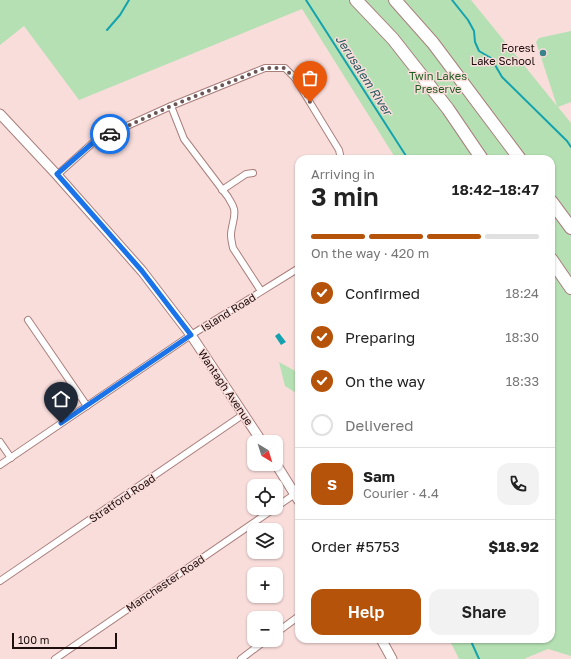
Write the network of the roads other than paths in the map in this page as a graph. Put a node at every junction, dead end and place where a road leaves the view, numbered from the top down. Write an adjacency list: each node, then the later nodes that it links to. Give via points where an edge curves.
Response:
1 (356, 0): 6 (highway, via 393,39 448,109)
2 (395, 0): 7 (highway, via 433,43)
3 (171, 106): 5 (street, via 265,68 284,68 295,78); 9 (street, via 96,140); 10 (street, via 184,139)
4 (0, 114): 9 (main road, Wantagh Avenue)
5 (340, 155)
6 (479, 155)
7 (517, 155)
8 (253, 173): 10 (street, via 246,174)
9 (57, 174): 18 (main road, Wantagh Avenue, via 142,271)
10 (222, 190): 16 (street, via 234,210 231,235 233,248)
11 (555, 206): 12 (highway)
12 (571, 228)
13 (555, 265): 15 (highway)
14 (295, 270): 16 (street, Island Road)
15 (571, 288)
16 (261, 291): 18 (street, Island Road)
17 (28, 320): 19 (street)
18 (191, 335): 19 (street, Island Road); 20 (main road, Wantagh Avenue)
19 (87, 406): 23 (street, Island Road)
20 (244, 414): 21 (main road, Wantagh Avenue); 30 (street, Stratford Road)
21 (258, 435)
22 (0, 442): 23 (street)
23 (11, 458): 24 (street, Island Road)
24 (0, 465)
25 (280, 471): 26 (main road)
26 (295, 495)
27 (295, 499): 28 (street, Manchester Road)
28 (283, 504)
29 (265, 515): 35 (street, Manchester Road)
30 (0, 581)
31 (295, 619): 32 (street)
32 (283, 628)
33 (383, 643): 37 (main road)
34 (257, 647): 36 (street)
35 (55, 659)
36 (241, 659)
37 (392, 659)

